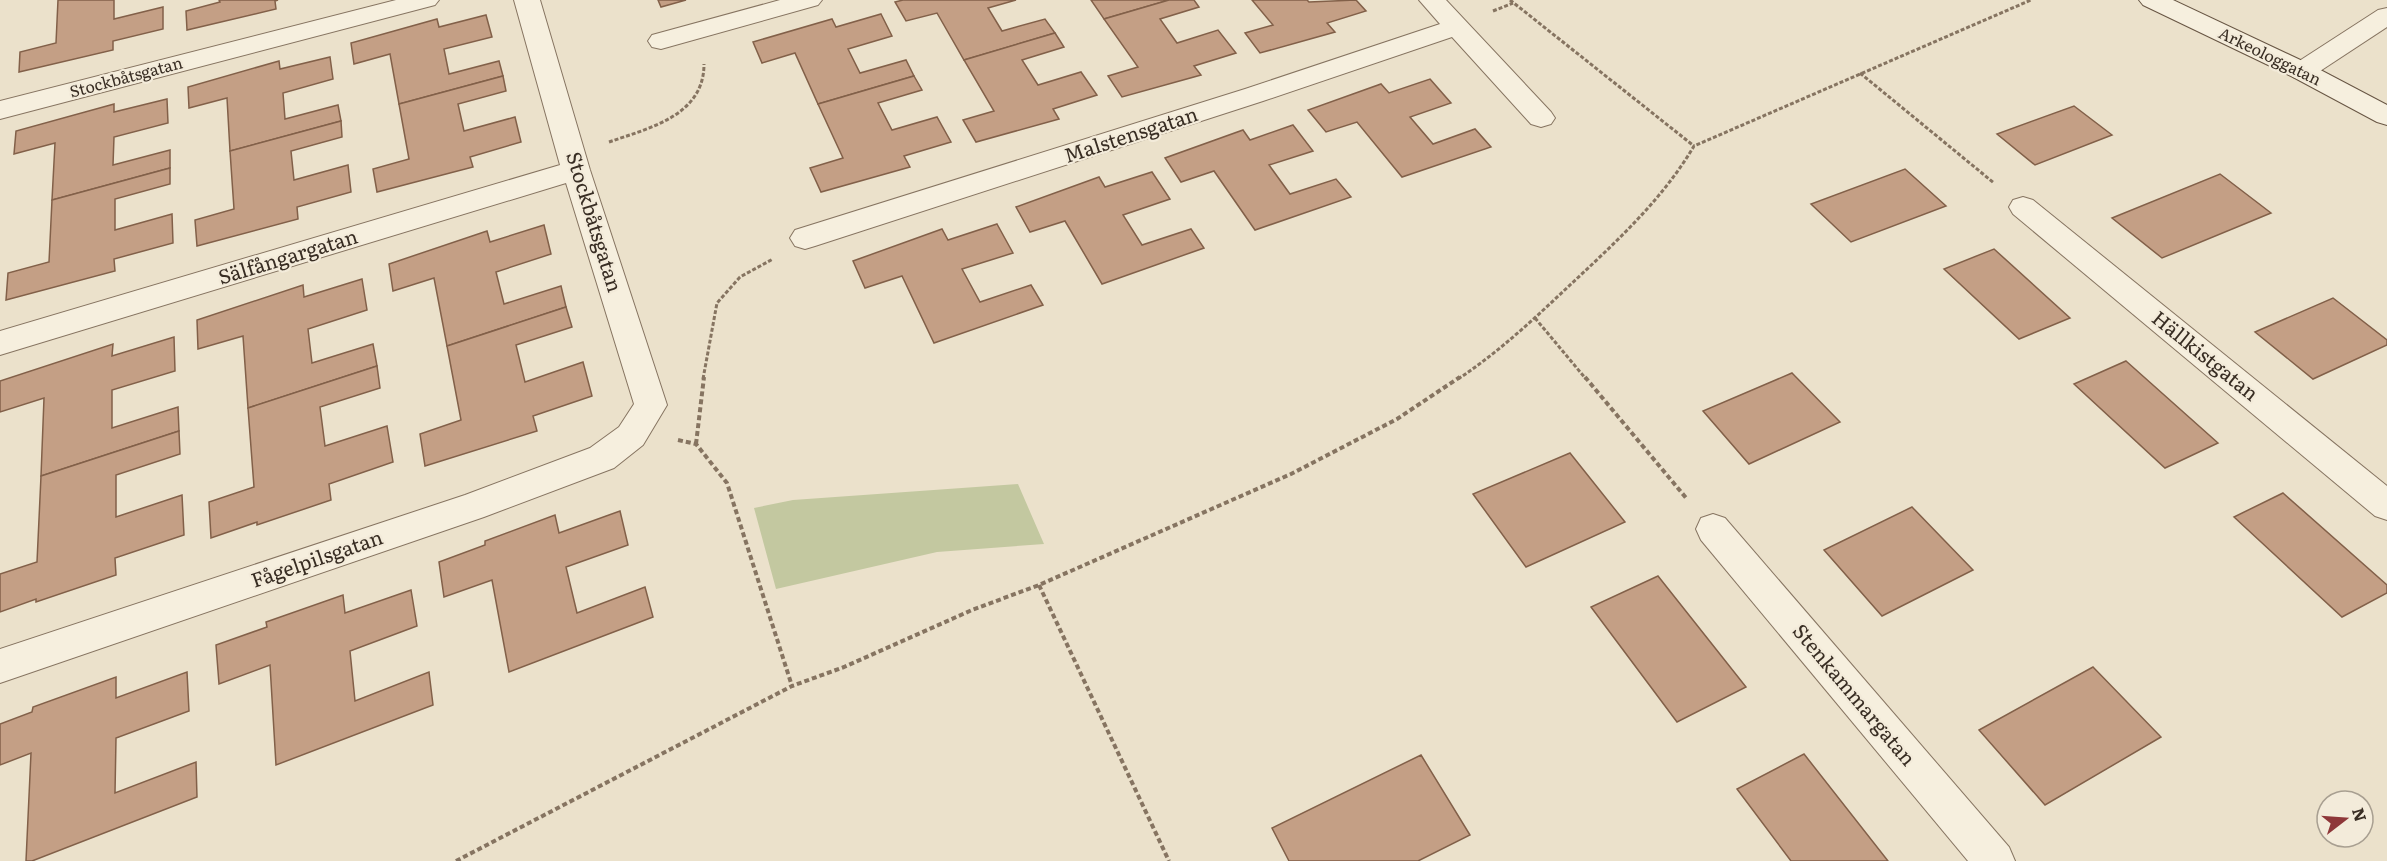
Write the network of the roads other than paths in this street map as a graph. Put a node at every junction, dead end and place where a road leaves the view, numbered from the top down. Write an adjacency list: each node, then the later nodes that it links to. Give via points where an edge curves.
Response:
1 (426, 0): 10 (street, Stockbåtsgatan)
2 (527, 0): 13 (street, Stockbåtsgatan)
3 (809, 0): 8 (street)
4 (1432, 0): 7 (street)
5 (2152, 0): 9 (street, Arkeologgatan)
6 (2387, 16): 9 (street)
7 (1456, 27): 12 (street); 15 (street, Malstensgatan)
8 (661, 41)
9 (2302, 71): 11 (street, Arkeologgatan)
10 (0, 110)
11 (2387, 116)
12 (1541, 118)
13 (576, 170): 16 (street, Sälfångargatan); 17 (street, Stockbåtsgatan, via 651,405)
14 (2023, 207): 18 (street, Hällkistgatan)
15 (805, 238)
16 (0, 343)
17 (628, 438): 20 (street, Fågelpilsgatan, via 602,458 472,507)
18 (2387, 506)
19 (1713, 529): 21 (street, Stenkammargatan)
20 (0, 666)
21 (1995, 861)

